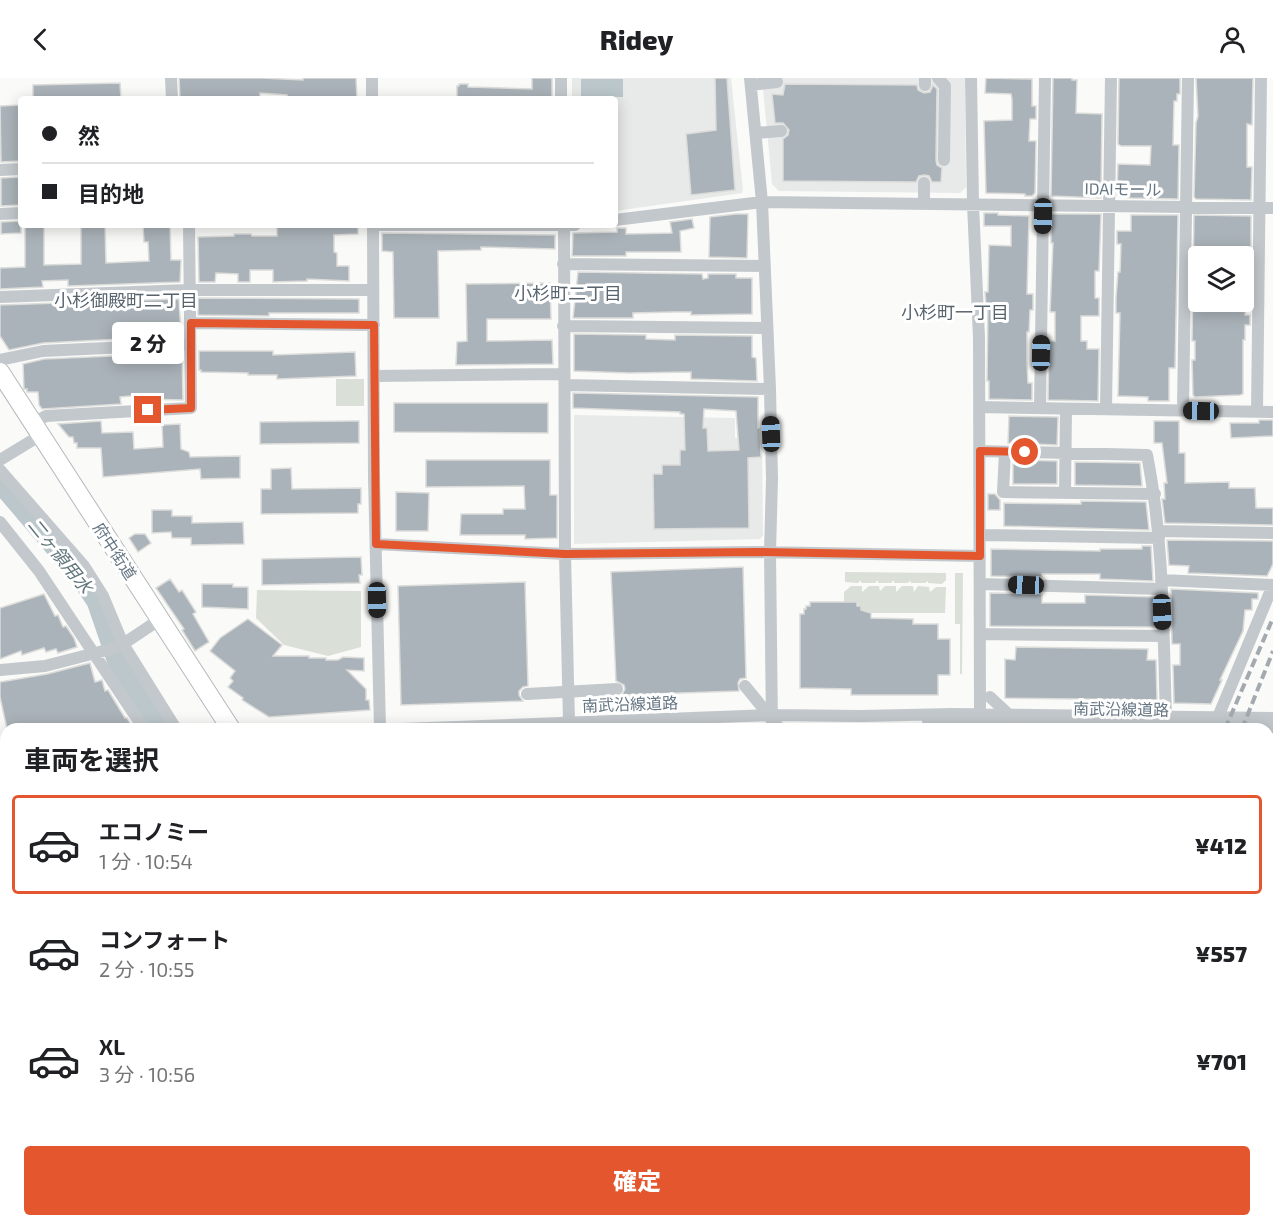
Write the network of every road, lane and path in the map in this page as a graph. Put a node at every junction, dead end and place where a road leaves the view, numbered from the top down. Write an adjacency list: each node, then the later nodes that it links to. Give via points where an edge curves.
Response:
1 (171, 78): 12 (street)
2 (372, 78): 13 (street)
3 (561, 78): 14 (street)
4 (938, 78): 17 (street, via 945,86)
5 (971, 78): 23 (street)
6 (1045, 78): 24 (street)
7 (1111, 78): 25 (street)
8 (1188, 78): 26 (street)
9 (1261, 78): 27 (street)
10 (750, 81): 11 (street); 16 (street)
11 (777, 82)
12 (172, 96)
13 (372, 96)
14 (561, 96)
15 (781, 131): 16 (street)
16 (756, 133): 21 (street)
17 (944, 160)
18 (18, 169): 19 (street)
19 (0, 170)
20 (924, 183): 22 (street)
21 (762, 202): 22 (street, IDAIモール); 31 (street, IDAIモール); 36 (street)
22 (924, 204): 23 (street, IDAIモール)
23 (973, 204): 24 (street, IDAIモール); 50 (street)
24 (1043, 204): 25 (street, IDAIモール); 51 (street)
25 (1109, 206): 26 (street, IDAIモール); 53 (street)
26 (1186, 207): 27 (street, IDAIモール); 54 (street)
27 (1259, 208): 28 (street, IDAIモール); 55 (street)
28 (1273, 208)
29 (18, 213): 30 (street)
30 (0, 214)
31 (618, 220)
32 (189, 228): 37 (street)
33 (373, 228): 38 (street)
34 (567, 228): 35 (street)
35 (563, 264): 36 (street); 42 (street)
36 (765, 266): 43 (street)
37 (189, 290): 38 (street); 39 (street); 40 (street)
38 (373, 290): 41 (street)
39 (0, 297)
40 (191, 323): 41 (street); 44 (street)
41 (374, 325): 47 (street)
42 (563, 326): 43 (street); 48 (street)
43 (766, 328): 49 (street)
44 (190, 344): 45 (street, via 43,351); 57 (street, via 191,408 46,416)
45 (0, 360)
46 (0, 372): 57 (highway, 府中街道)
47 (374, 376): 48 (street); 69 (street)
48 (565, 379): 49 (street); 71 (street)
49 (770, 389): 70 (street)
50 (979, 407): 51 (street); 58 (street)
51 (1040, 408): 52 (street)
52 (1066, 409): 53 (street); 60 (street)
53 (1106, 409): 54 (street)
54 (1183, 411): 55 (street)
55 (1257, 412): 56 (street)
56 (1273, 412)
57 (37, 429): 61 (street); 76 (highway, 府中街道)
58 (980, 451): 59 (street); 67 (street)
59 (1005, 452): 60 (street); 63 (street, via 1004,492)
60 (1066, 453): 63 (street); 64 (street, via 1147,455)
61 (0, 460)
62 (0, 470): 79 (street, via 84,566 103,596)
63 (1065, 493): 64 (street)
64 (1155, 494): 68 (street)
65 (0, 522): 80 (street, via 39,571)
66 (1273, 533): 68 (street)
67 (981, 535): 68 (street); 72 (street)
68 (1159, 535): 74 (street)
69 (376, 544): 71 (street); 96 (street)
70 (770, 552): 71 (street); 72 (street); 87 (street)
71 (565, 554): 90 (street)
72 (980, 556): 73 (street)
73 (980, 584): 74 (street); 77 (street)
74 (1161, 584): 75 (street); 78 (street)
75 (1273, 585): 92 (street)
76 (159, 620): 79 (street); 95 (highway, 府中街道)
77 (980, 634): 78 (street); 88 (street)
78 (1163, 636): 89 (street)
79 (122, 644): 80 (street); 94 (street)
80 (93, 653): 81 (street, via 45,666); 93 (street)
81 (0, 670)
82 (617, 689): 83 (street, bridge)
83 (527, 694)
84 (749, 694): 99 (street, bridge)
85 (990, 697): 100 (street, bridge)
86 (1273, 706): 105 (street)
87 (772, 715): 90 (street, 南武沿線道路); 91 (street, 南武沿線道路); 98 (street)
88 (980, 715): 91 (street, 南武沿線道路); 101 (street, 南武沿線道路)
89 (1166, 717): 101 (street, 南武沿線道路); 102 (street, 南武沿線道路)
90 (569, 722): 97 (street, 南武沿線道路)
91 (952, 722): 101 (street, 南武沿線道路)
92 (1218, 722): 103 (street, 南武沿線道路); 104 (street, 南武沿線道路)
93 (140, 723)
94 (172, 723)
95 (227, 723)
96 (380, 723)
97 (545, 723)
98 (772, 723)
99 (775, 723)
100 (1018, 723)
101 (1050, 723)
102 (1178, 723)
103 (1199, 723)
104 (1244, 723)
105 (1269, 723)

